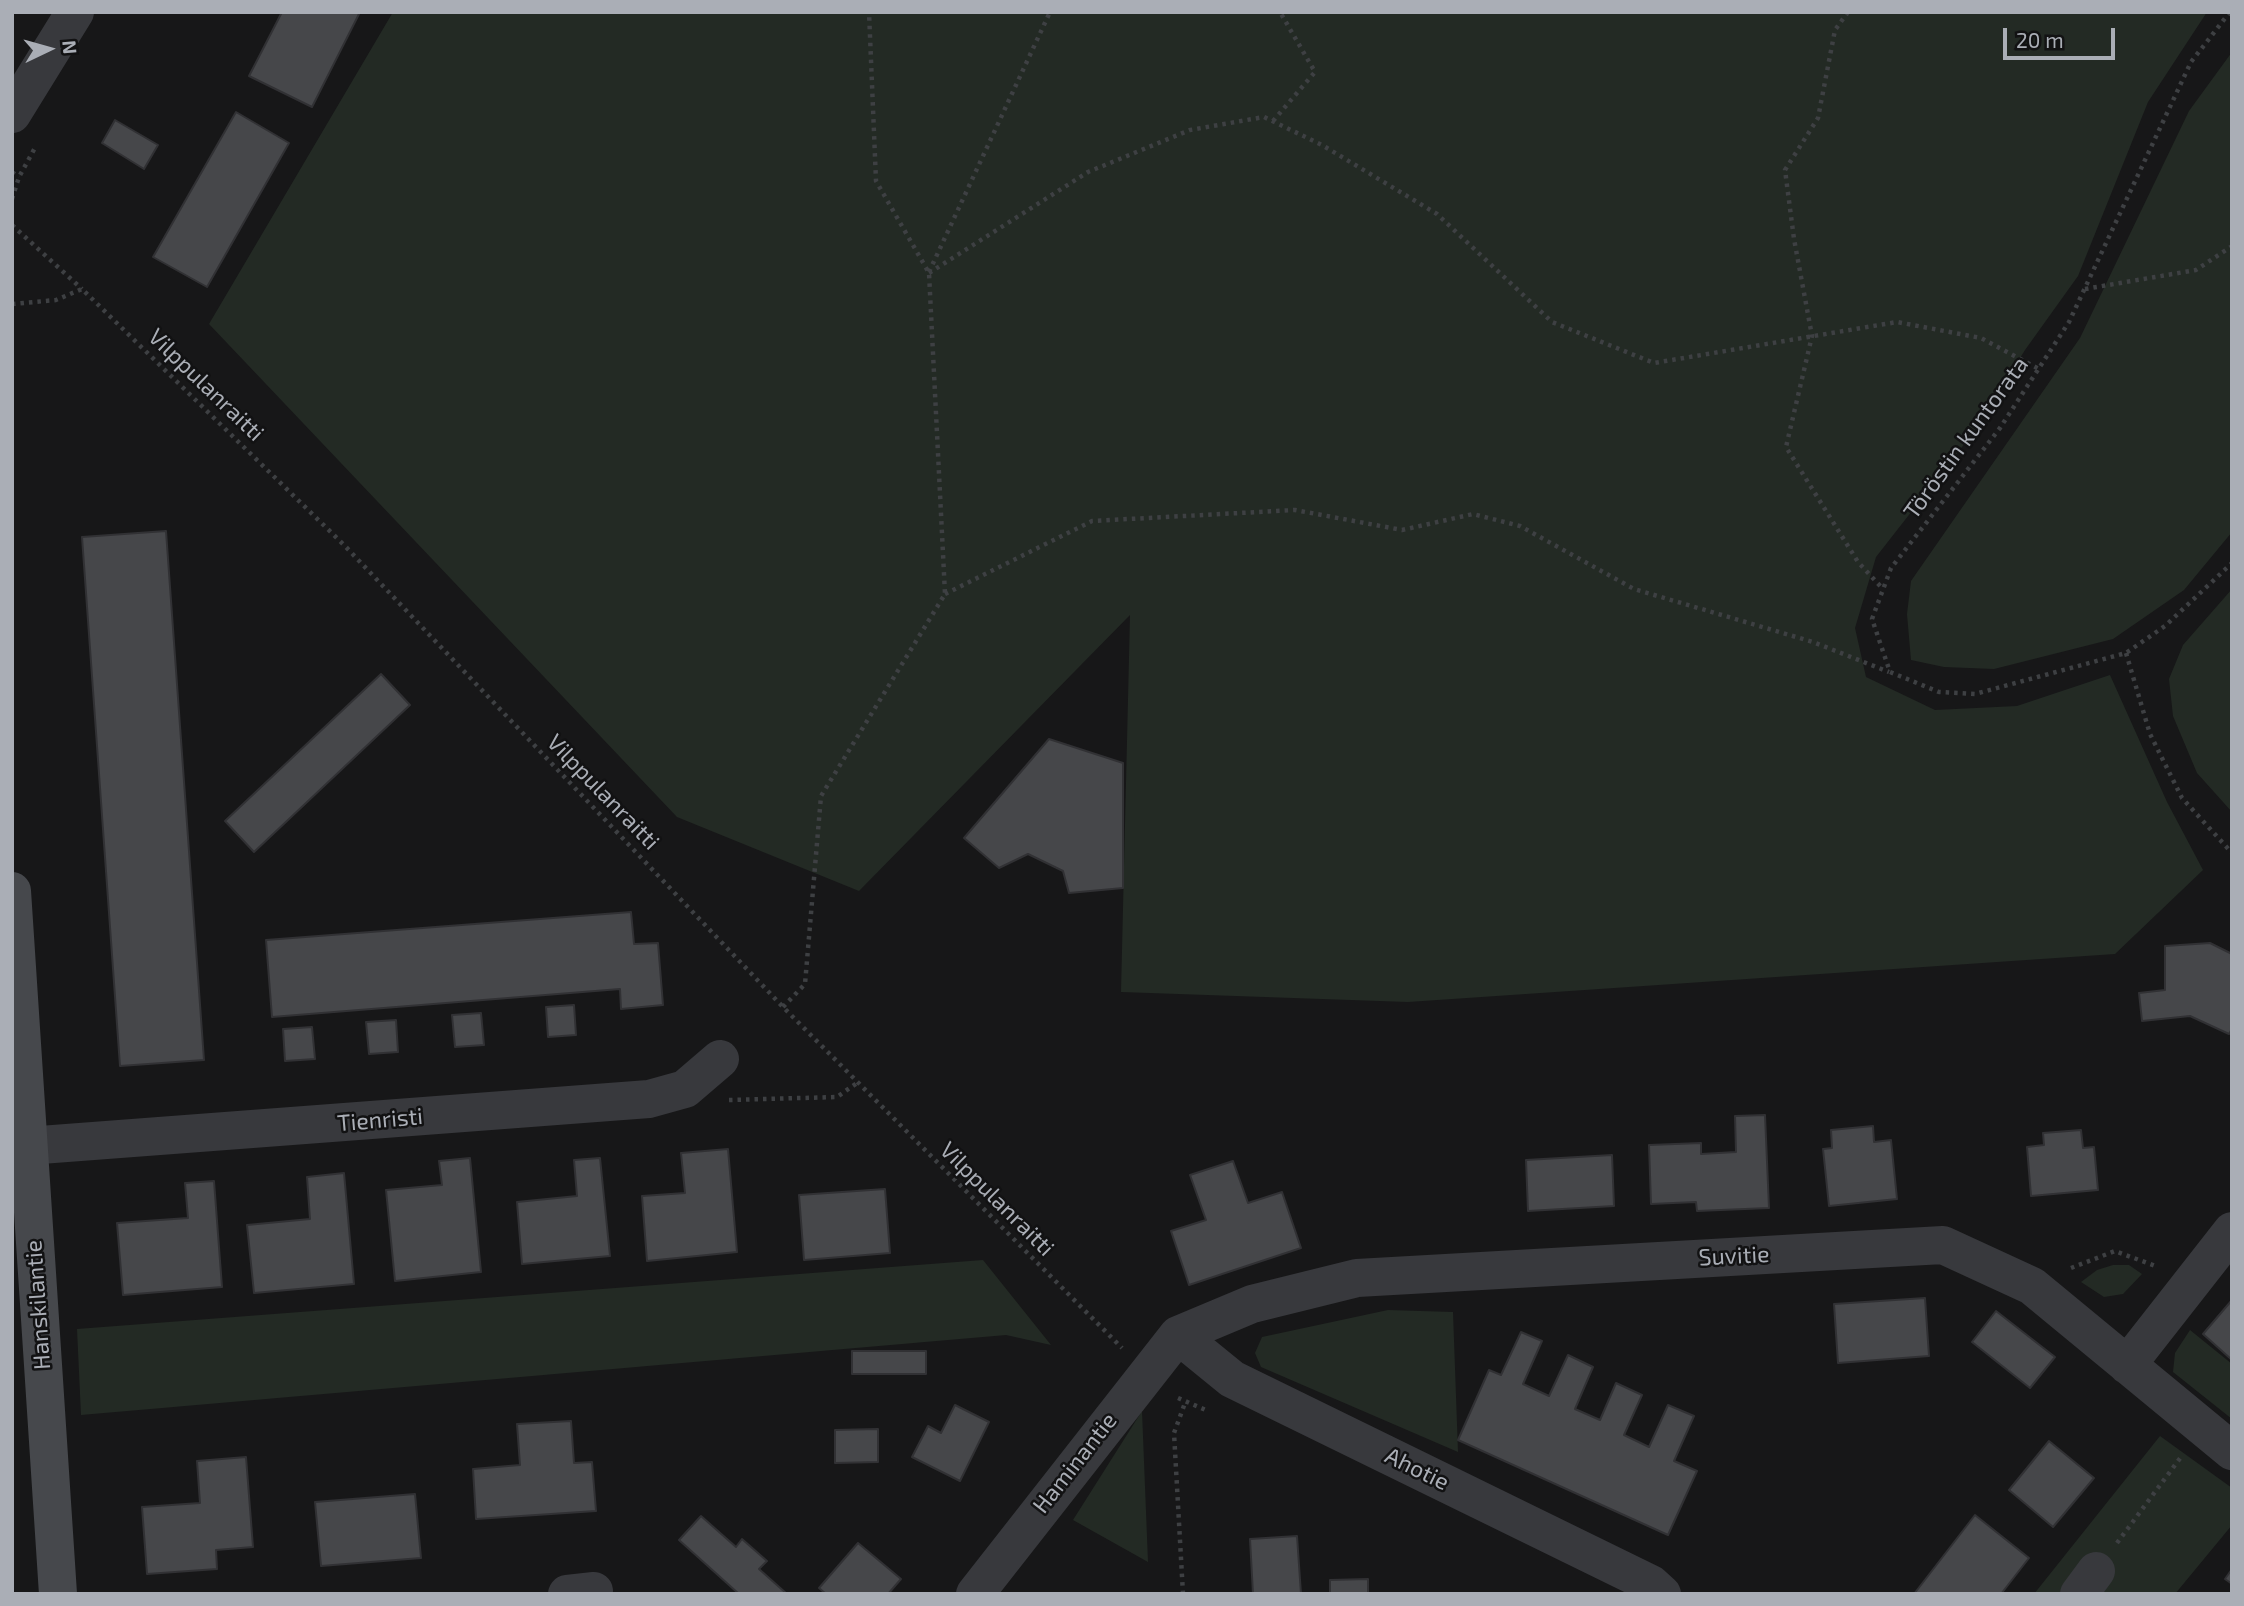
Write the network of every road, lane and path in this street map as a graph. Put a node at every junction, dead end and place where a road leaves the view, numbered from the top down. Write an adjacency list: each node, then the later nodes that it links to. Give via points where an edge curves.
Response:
1 (75, 12): 7 (street)
2 (869, 12): 13 (path, via 876,181)
3 (1050, 12): 13 (path)
4 (1280, 12): 8 (path, via 1315,72)
5 (1848, 12): 17 (path, via 1835,30 1818,118 1785,170)
6 (2230, 12): 15 (path, Töröstin kuntorata, via 2192,62)
7 (12, 114)
8 (1273, 121): 13 (path, via 1264,117 1189,130 1088,172); 17 (path, via 1437,214 1552,323 1654,363)
9 (12, 172): 10 (path, via 19,177)
10 (12, 199)
11 (12, 225): 14 (path, Vilppulanraitti)
12 (2232, 246): 15 (path, via 2196,270)
13 (929, 272): 21 (path)
14 (82, 289): 16 (path, via 56,300); 26 (path, Vilppulanraitti, via 344,545)
15 (2085, 289): 18 (path, Töröstin kuntorata)
16 (12, 304)
17 (1812, 336): 18 (path, via 1897,322 1981,338); 20 (path, via 1786,447 1858,562)
18 (2039, 369): 20 (path, Töröstin kuntorata, via 2000,428 1891,568)
19 (2232, 563): 22 (path, via 2165,626)
20 (1883, 589): 23 (path, Töröstin kuntorata, via 1872,619)
21 (945, 594): 23 (path, via 1092,521 1295,510 1402,530 1473,514 1520,526 1634,589 1813,642); 26 (path, via 821,796 805,984)
22 (2126, 653): 23 (path, via 1975,694 1939,692); 24 (path, via 2150,734 2182,798)
23 (1889, 672)
24 (2232, 853)
25 (12, 891): 30 (street, Hanskilantie)
26 (783, 1007): 28 (path, Vilppulanraitti)
27 (720, 1059): 29 (street, Tienristi)
28 (857, 1083): 29 (path, via 837,1097 737,1102); 37 (path, Vilppulanraitti)
29 (685, 1089): 30 (street, Tienristi, via 635,1100)
30 (27, 1146): 31 (street, Hanskilantie)
31 (21, 1198): 42 (street, Hanskilantie)
32 (2232, 1231): 36 (street)
33 (2066, 1270): 34 (path, via 2115,1251)
34 (2169, 1271)
35 (1178, 1335): 36 (street, Suvitie, via 1252,1304 1357,1278 1943,1245 2032,1286); 37 (street, Haminantie); 45 (street, Ahotie, via 1232,1379 1639,1578)
36 (2127, 1365): 39 (street, Suvitie)
37 (1145, 1374): 43 (street, Haminantie)
38 (1185, 1403): 44 (path, via 1174,1433)
39 (2202, 1429): 40 (street, Suvitie); 41 (path)
40 (2232, 1451)
41 (2088, 1582)
42 (58, 1594)
43 (975, 1594)
44 (1184, 1594)
45 (1662, 1594)

